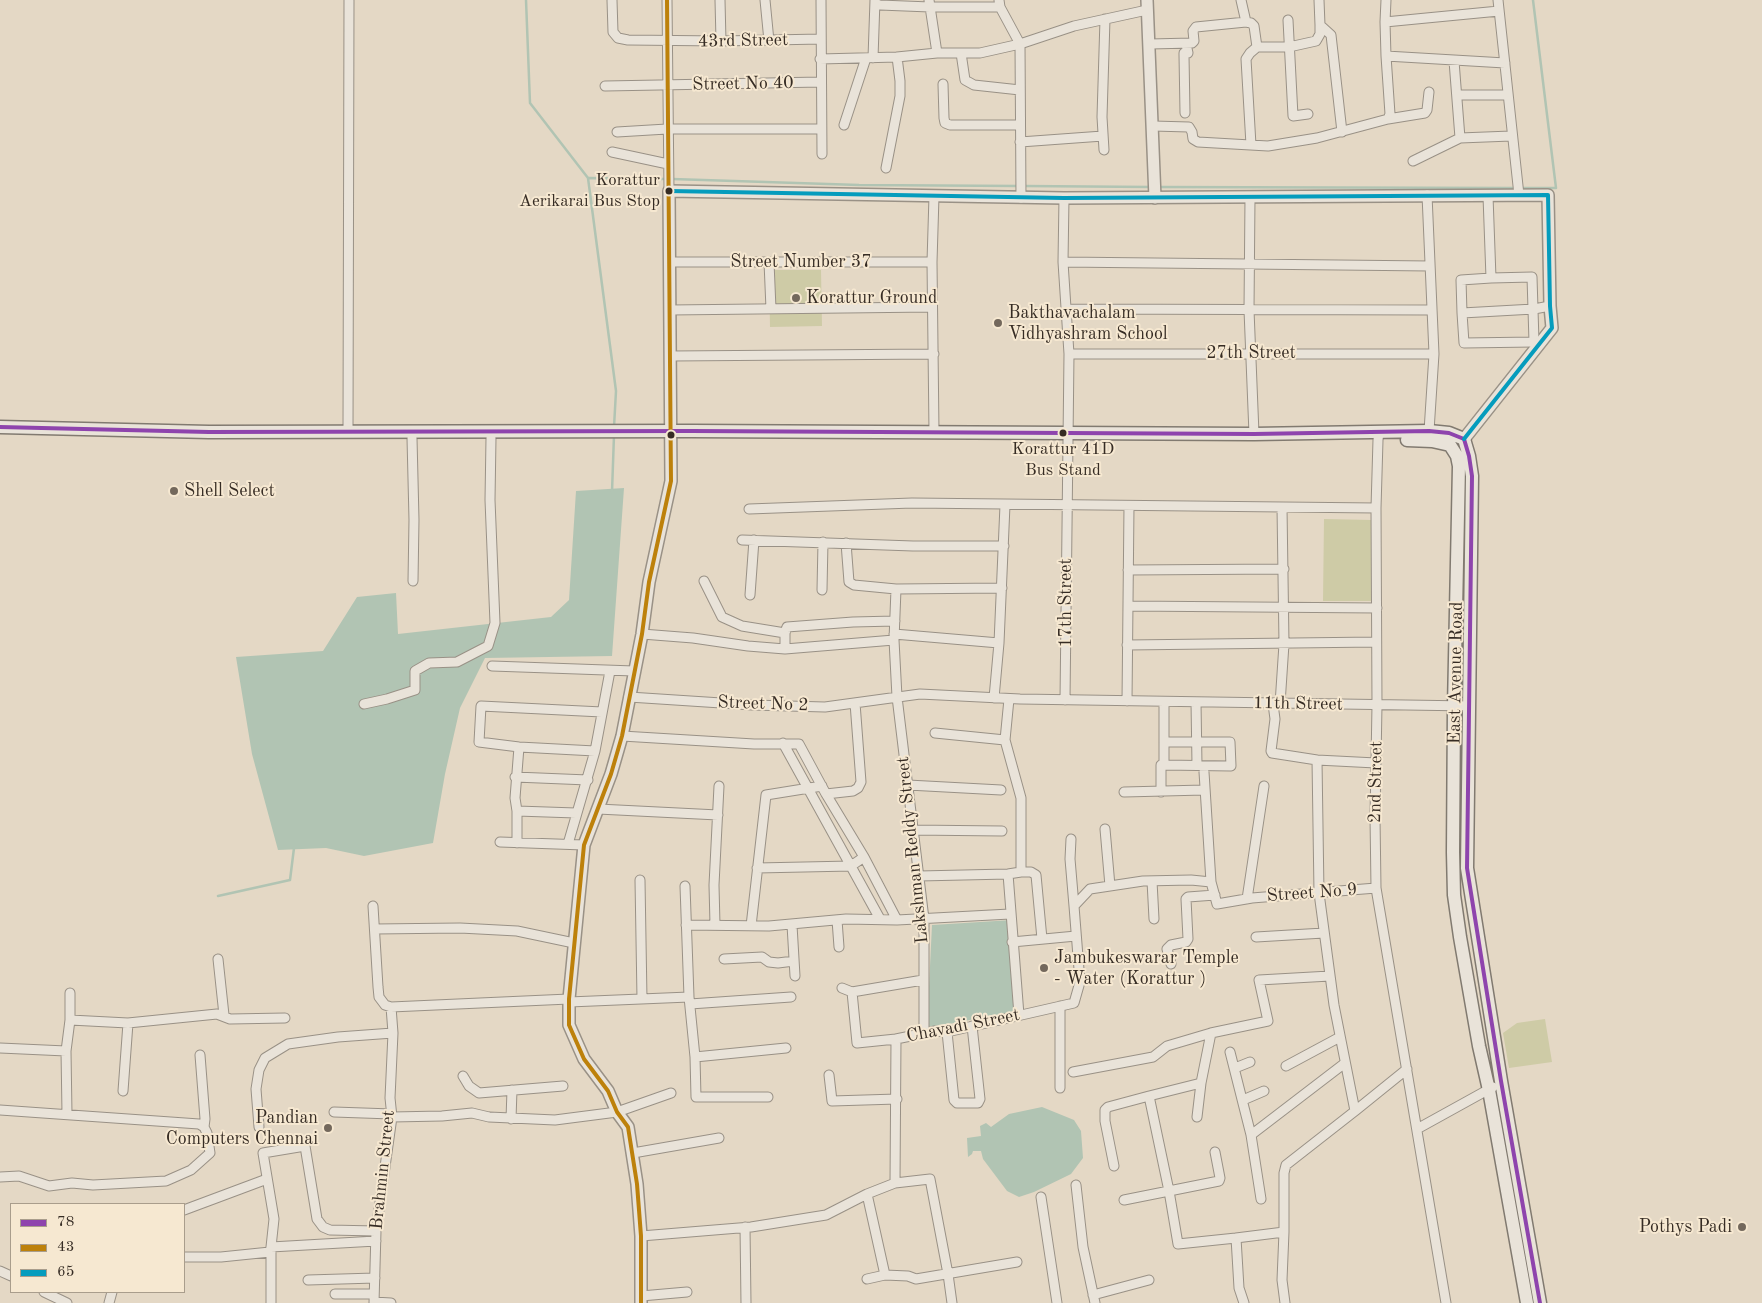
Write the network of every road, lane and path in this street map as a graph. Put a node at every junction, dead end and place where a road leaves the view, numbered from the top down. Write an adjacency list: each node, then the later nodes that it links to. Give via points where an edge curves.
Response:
1 (349, 0): 102 (street)
2 (612, 0): 22 (street, 43rd Street, via 613,32 618,38)
3 (667, 0): 22 (street)
4 (720, 0): 24 (street)
5 (765, 0): 23 (street)
6 (821, 0): 21 (street)
7 (875, 0): 13 (street, via 880,5); 34 (street)
8 (1241, 0): 18 (street)
9 (1319, 0): 20 (street)
10 (1386, 0): 19 (street)
11 (1498, 0): 15 (street)
12 (1000, 3): 13 (street); 25 (street)
13 (929, 4): 30 (street)
14 (1147, 5): 16 (street); 26 (street)
15 (1499, 12): 19 (street); 37 (street)
16 (1105, 19): 25 (street); 56 (street)
17 (1288, 20): 29 (street)
18 (1246, 22): 27 (street, via 1196,28 1193,31 1194,41); 28 (street, via 1254,26)
19 (1385, 22): 32 (street)
20 (1320, 25): 29 (street, via 1316,41); 55 (street, via 1331,36)
21 (821, 40): 23 (street, 43rd Street); 35 (street)
22 (666, 41): 24 (street, 43rd Street); 40 (street)
23 (769, 41): 24 (street, 43rd Street)
24 (721, 42)
25 (1020, 44): 31 (street, via 980,53); 42 (street)
26 (1150, 44): 27 (street); 51 (street)
27 (1186, 44): 46 (street)
28 (1257, 47): 29 (street); 60 (street, via 1246,59)
29 (1289, 47): 47 (street, via 1293,116)
30 (938, 53): 31 (street); 33 (street)
31 (960, 53): 42 (street, via 965,80 974,86)
32 (1386, 56): 36 (street); 48 (street)
33 (897, 57): 34 (street); 66 (street, via 900,96)
34 (870, 58): 35 (street); 49 (street)
35 (820, 59): 38 (street)
36 (1454, 61): 37 (street); 44 (street)
37 (1505, 63): 45 (street)
38 (821, 82): 40 (street, Street No 40); 53 (street)
39 (944, 84): 50 (street, via 944,118 950,125)
40 (667, 85): 41 (street, Street No 40); 52 (street)
41 (605, 86)
42 (1020, 90): 50 (street)
43 (1429, 92): 48 (street, via 1425,113)
44 (1457, 95): 45 (street); 58 (street)
45 (1508, 95): 57 (street)
46 (1185, 113)
47 (1308, 114)
48 (1388, 119): 55 (street)
49 (844, 125)
50 (1020, 125): 59 (street)
51 (1152, 126): 60 (street, via 1189,128 1193,139 1198,142); 69 (street)
52 (668, 129): 53 (street); 54 (street); 65 (street)
53 (822, 129): 63 (street)
54 (617, 132)
55 (1342, 132): 60 (street, via 1268,146)
56 (1103, 136): 59 (street); 61 (street)
57 (1511, 136): 58 (street); 71 (street)
58 (1460, 138): 64 (street)
59 (1020, 142): 68 (street)
60 (1250, 145)
61 (1104, 150)
62 (612, 152): 65 (street)
63 (822, 154)
64 (1413, 161)
65 (668, 162): 67 (street)
66 (886, 168)
67 (669, 187): 72 (street); 76 (street)
68 (1021, 190): 72 (street); 74 (street)
69 (1154, 193): 74 (street); 75 (street)
70 (1427, 195): 73 (street); 75 (street); 81 (street)
71 (1519, 195): 73 (street); 83 (street, via 1548,195)
72 (934, 196): 78 (street)
73 (1488, 196): 82 (street)
74 (1064, 198): 79 (street, 17th Street)
75 (1250, 198): 80 (street)
76 (670, 262): 77 (street, Street Number 37); 88 (street)
77 (769, 262): 78 (street, Street Number 37); 85 (street)
78 (932, 262): 84 (street)
79 (1063, 262): 80 (street); 86 (street, 17th Street)
80 (1248, 264): 81 (street); 89 (street)
81 (1430, 266): 90 (street)
82 (1492, 278): 87 (street, via 1532,277); 91 (street, via 1461,280)
83 (1550, 306): 87 (street); 109 (street, via 1552,328)
84 (932, 307): 85 (street); 93 (street)
85 (771, 309): 88 (street)
86 (1066, 309): 89 (street); 94 (street, 17th Street)
87 (1534, 309): 91 (street); 91 (street, via 1534,342 1464,343)
88 (670, 310): 96 (street)
89 (1249, 310): 90 (street); 92 (street)
90 (1432, 310): 95 (street)
91 (1462, 313)
92 (1251, 353): 94 (street, 27th Street); 95 (street, 27th Street); 101 (street)
93 (934, 354): 96 (street); 99 (street)
94 (1069, 354): 105 (street, 17th Street)
95 (1434, 354): 98 (street)
96 (671, 356): 104 (street)
97 (0, 427): 102 (main road)
98 (1429, 431): 106 (main road, East Avenue Road); 109 (main road, East Avenue Road, via 1450,433)
99 (934, 432): 104 (main road, East Avenue Road); 105 (main road, East Avenue Road)
100 (0, 434): 102 (main road, via 210,439)
101 (1254, 434): 105 (main road, East Avenue Road); 106 (main road, East Avenue Road)
102 (347, 435): 103 (main road); 107 (main road)
103 (596, 435): 104 (main road, East Avenue Road); 108 (main road)
104 (671, 435): 105 (main road, East Avenue Road); 135 (street, via 671,481)
105 (1068, 435): 106 (main road, East Avenue Road, via 1149,440); 112 (street, 17th Street)
106 (1378, 436): 110 (main road, East Avenue Road, via 1450,446); 115 (street, 2nd Street)
107 (412, 438): 108 (main road); 124 (street)
108 (491, 438): 154 (street, via 495,623 488,646 457,662 429,663 415,671 415,690)
109 (1464, 439): 110 (main road, East Avenue Road, via 1469,456)
110 (1466, 482): 157 (main road, East Avenue Road); 158 (main road, East Avenue Road)
111 (1005, 505): 112 (street); 116 (street, via 912,503); 121 (street)
112 (1067, 505): 113 (street); 149 (street, 17th Street)
113 (1129, 506): 114 (street); 123 (street)
114 (1282, 507): 115 (street); 122 (street)
115 (1376, 508): 132 (street, 2nd Street)
116 (749, 509)
117 (742, 540): 118 (street)
118 (754, 540): 119 (street); 129 (street)
119 (823, 542): 120 (street); 128 (street)
120 (846, 543): 121 (street); 127 (street, via 851,583)
121 (1004, 546): 126 (street)
122 (1284, 569): 123 (street); 131 (street)
123 (1128, 570): 130 (street)
124 (413, 581)
125 (704, 581): 134 (street, via 722,617 742,626)
126 (1002, 588): 127 (street); 138 (street)
127 (896, 589): 133 (street, Lakshman Reddy Street)
128 (822, 590)
129 (750, 595)
130 (1128, 606): 131 (street); 140 (street)
131 (1284, 608): 132 (street); 139 (street)
132 (1376, 608): 137 (street, 2nd Street)
133 (895, 621): 134 (street, via 788,626); 136 (street, Lakshman Reddy Street)
134 (784, 633): 141 (street)
135 (642, 634): 141 (street); 143 (street)
136 (894, 637): 138 (street); 141 (street); 146 (street, Lakshman Reddy Street)
137 (1376, 642): 139 (street); 156 (street, 2nd Street)
138 (999, 643): 147 (street)
139 (1284, 644): 140 (street); 155 (street)
140 (1127, 645): 150 (street)
141 (785, 649)
142 (492, 666): 144 (street)
143 (634, 671): 144 (street); 145 (street)
144 (610, 672): 159 (street)
145 (629, 697): 153 (street, Street No 2, via 825,707); 161 (street)
146 (897, 697): 147 (street, Street No 2, via 920,694); 153 (street, Street No 2); 174 (street, Lakshman Reddy Street)
147 (994, 698): 148 (street, Street No 2)
148 (1009, 699): 149 (street, 11th Street); 162 (street)
149 (1066, 700): 150 (street, 11th Street)
150 (1127, 701): 151 (street, 11th Street)
151 (1164, 702): 152 (street, 11th Street); 163 (street)
152 (1196, 702): 155 (street, 11th Street); 164 (street)
153 (855, 703): 178 (street, via 861,782 853,790)
154 (364, 704)
155 (1276, 704): 156 (street, 11th Street); 168 (street, via 1272,753)
156 (1377, 705): 158 (street, 11th Street); 169 (street, 2nd Street)
157 (1470, 706): 158 (street, 11th Street); 272 (main road, East Avenue Road, via 1467,868)
158 (1454, 707): 277 (main road, East Avenue Road, via 1454,895)
159 (602, 712): 166 (street, via 481,706 479,742); 167 (street)
160 (935, 733): 162 (street)
161 (622, 736): 165 (street); 183 (street)
162 (1005, 740): 198 (street, via 1021,798)
163 (1164, 742): 164 (street); 171 (street, via 1164,766)
164 (1197, 742): 171 (street); 171 (street, via 1231,743 1230,767)
165 (783, 743): 177 (street); 178 (street, via 800,744)
166 (519, 747): 167 (street); 172 (street)
167 (595, 751): 173 (street)
168 (1317, 760): 169 (street); 207 (street)
169 (1376, 763): 206 (street, 2nd Street)
170 (1161, 765): 182 (street)
171 (1200, 768): 180 (street)
172 (515, 777): 173 (street); 184 (street)
173 (588, 780): 185 (street)
174 (908, 785): 179 (street); 188 (street, Lakshman Reddy Street)
175 (719, 786): 186 (street)
176 (1264, 786): 209 (street)
177 (808, 789): 178 (street); 196 (street); 197 (street, via 766,795)
178 (824, 790): 195 (street)
179 (1001, 790)
180 (1204, 790): 182 (street); 203 (street)
181 (1124, 792): 182 (street)
182 (1161, 792)
183 (598, 809): 186 (street); 194 (street)
184 (517, 811): 185 (street); 192 (street)
185 (576, 813): 193 (street)
186 (718, 815): 219 (street)
187 (1105, 829): 205 (street)
188 (913, 830): 189 (street); 200 (street, Lakshman Reddy Street)
189 (1002, 831)
190 (1071, 839): 211 (street, Chavadi Street)
191 (500, 842): 192 (street)
192 (517, 842): 193 (street)
193 (568, 844): 194 (street)
194 (584, 845): 228 (street)
195 (864, 858): 196 (street); 217 (street)
196 (851, 866): 197 (street); 213 (street)
197 (757, 868): 221 (street)
198 (1021, 872): 199 (street); 226 (street, via 1036,875)
199 (1008, 874): 200 (street); 212 (street)
200 (919, 876): 214 (street, Lakshman Reddy Street)
201 (640, 880): 241 (street)
202 (1152, 881): 203 (street); 205 (street); 215 (street)
203 (1211, 882): 208 (street)
204 (685, 886): 218 (street)
205 (1110, 886): 211 (street, via 1090,889)
206 (1376, 888): 207 (street, Street No 9); 268 (street, 2nd Street)
207 (1319, 893): 209 (street, Street No 9); 223 (street)
208 (1214, 895): 209 (street, Street No 9, via 1217,904); 233 (street, via 1186,899 1188,939 1169,946 1167,953)
209 (1247, 899)
210 (373, 906): 222 (street)
211 (1074, 906): 224 (street, Chavadi Street)
212 (1010, 914): 214 (street); 227 (street)
213 (880, 919): 216 (street); 217 (street)
214 (924, 919): 217 (street); 236 (street, Lakshman Reddy Street)
215 (1154, 919)
216 (837, 920): 220 (street); 229 (street)
217 (896, 920)
218 (686, 925): 219 (street); 243 (street)
219 (715, 925): 221 (street)
220 (792, 925): 221 (street); 232 (street)
221 (751, 926)
222 (375, 929): 228 (street, via 517,931); 245 (street, via 379,997)
223 (1324, 933): 225 (street); 235 (street)
224 (1076, 936): 226 (street); 244 (street, Chavadi Street, via 1080,982 1074,1003)
225 (1256, 937)
226 (1042, 939): 227 (street)
227 (1012, 942): 247 (street)
228 (574, 943): 242 (street)
229 (839, 947)
230 (218, 959): 246 (street)
231 (724, 959): 232 (street, via 762,957 769,962)
232 (794, 961): 234 (street)
233 (1171, 964)
234 (795, 976)
235 (1330, 976): 255 (street, via 1258,980 1268,1021); 256 (street)
236 (923, 980): 238 (street); 254 (street, Lakshman Reddy Street)
237 (842, 988): 238 (street)
238 (852, 992): 257 (street, via 857,1043)
239 (70, 993): 249 (street)
240 (791, 996): 243 (street)
241 (642, 999): 242 (street); 243 (street)
242 (569, 1000): 245 (street); 288 (street, via 569,1025 584,1059 608,1091)
243 (690, 1001): 263 (street)
244 (1060, 1006): 247 (street, Chavadi Street); 275 (street)
245 (391, 1007): 253 (street, Brahmin Street)
246 (224, 1015): 248 (street, via 230,1019); 250 (street)
247 (1019, 1015): 251 (street, Chavadi Street)
248 (285, 1018)
249 (70, 1020): 250 (street); 260 (street)
250 (128, 1023): 278 (street)
251 (972, 1026): 252 (street, Chavadi Street); 252 (street, via 978,1103 957,1103 954,1100)
252 (947, 1032): 254 (street, Chavadi Street)
253 (393, 1033): 290 (street, Brahmin Street); 294 (street, via 288,1044 265,1058 258,1070 256,1088)
254 (924, 1033): 257 (street, Chavadi Street)
255 (1211, 1033): 269 (street, via 1167,1046 1153,1057); 273 (street)
256 (1340, 1037): 265 (street); 266 (street)
257 (896, 1038): 283 (street, Chavadi Street)
258 (0, 1048): 260 (street)
259 (786, 1048): 263 (street)
260 (66, 1051): 289 (street)
261 (1230, 1052): 267 (street)
262 (200, 1055): 293 (street)
263 (695, 1057): 282 (street, via 696,1097)
264 (1250, 1062): 267 (street)
265 (1345, 1063): 286 (street); 296 (street)
266 (1286, 1066)
267 (1234, 1068): 284 (street)
268 (1407, 1069): 286 (street); 295 (street, 2nd Street)
269 (1073, 1072)
270 (829, 1075): 283 (street, via 832,1101)
271 (463, 1076): 276 (street, via 479,1093)
272 (1501, 1081): 277 (street); 342 (main road, East Avenue Road)
273 (1201, 1083): 281 (street); 291 (street)
274 (564, 1086): 276 (street)
275 (1060, 1088)
276 (512, 1090): 292 (street)
277 (1489, 1090): 295 (street); 341 (main road, East Avenue Road)
278 (123, 1091)
279 (1264, 1092): 284 (street)
280 (671, 1093): 288 (street)
281 (1149, 1096): 300 (street, via 1105,1110); 305 (street)
282 (768, 1097)
283 (897, 1099): 303 (street, Chavadi Street)
284 (1243, 1100): 296 (street)
285 (0, 1110): 289 (street)
286 (1355, 1111): 313 (street, via 1286,1165)
287 (334, 1112): 290 (street)
288 (617, 1112): 292 (street, via 555,1120); 299 (street, via 628,1127)
289 (67, 1114): 293 (street, via 199,1124)
290 (392, 1116): 292 (street, via 472,1113); 312 (street, Brahmin Street)
291 (1197, 1117)
292 (511, 1119)
293 (204, 1127): 301 (street, via 210,1153 191,1170 166,1181 49,1186 19,1176)
294 (259, 1127)
295 (1417, 1129): 340 (street, 2nd Street)
296 (1251, 1135): 308 (street)
297 (719, 1138): 299 (street)
298 (1215, 1152): 305 (street, via 1219,1180)
299 (633, 1153): 314 (street)
300 (1114, 1166)
301 (0, 1177)
302 (267, 1179): 310 (street); 312 (street, via 263,1153 305,1146 317,1219 323,1228); 317 (street, via 274,1220)
303 (895, 1183): 306 (street); 320 (street, via 930,1179)
304 (1076, 1185): 329 (street, via 1083,1247)
305 (1169, 1191): 309 (street); 315 (street, via 1178,1244)
306 (867, 1194): 311 (street, via 826,1215); 321 (street)
307 (1041, 1197): 337 (street)
308 (1261, 1199)
309 (1124, 1200)
310 (185, 1210)
311 (745, 1227): 314 (street); 335 (street)
312 (376, 1231): 316 (street, Brahmin Street)
313 (1284, 1232): 315 (street); 339 (street, via 1282,1280)
314 (641, 1236): 331 (street)
315 (1236, 1238): 338 (street, via 1239,1288)
316 (376, 1241): 317 (street); 322 (street, Brahmin Street)
317 (271, 1247): 318 (street, via 270,1252); 333 (street)
318 (185, 1257)
319 (1018, 1262): 320 (street)
320 (948, 1274): 321 (street, via 916,1279); 336 (street)
321 (885, 1275): 323 (street)
322 (375, 1278): 324 (street); 330 (street, Brahmin Street)
323 (867, 1279)
324 (308, 1280)
325 (1149, 1280): 329 (street)
326 (687, 1292): 331 (street)
327 (46, 1293): 332 (street)
328 (335, 1294): 330 (street)
329 (1094, 1299)
330 (374, 1300): 334 (street)
331 (641, 1300)
332 (67, 1303)
333 (271, 1303)
334 (391, 1303)
335 (746, 1303)
336 (952, 1303)
337 (1057, 1303)
338 (1244, 1303)
339 (1285, 1303)
340 (1446, 1303)
341 (1527, 1303)
342 (1540, 1303)

